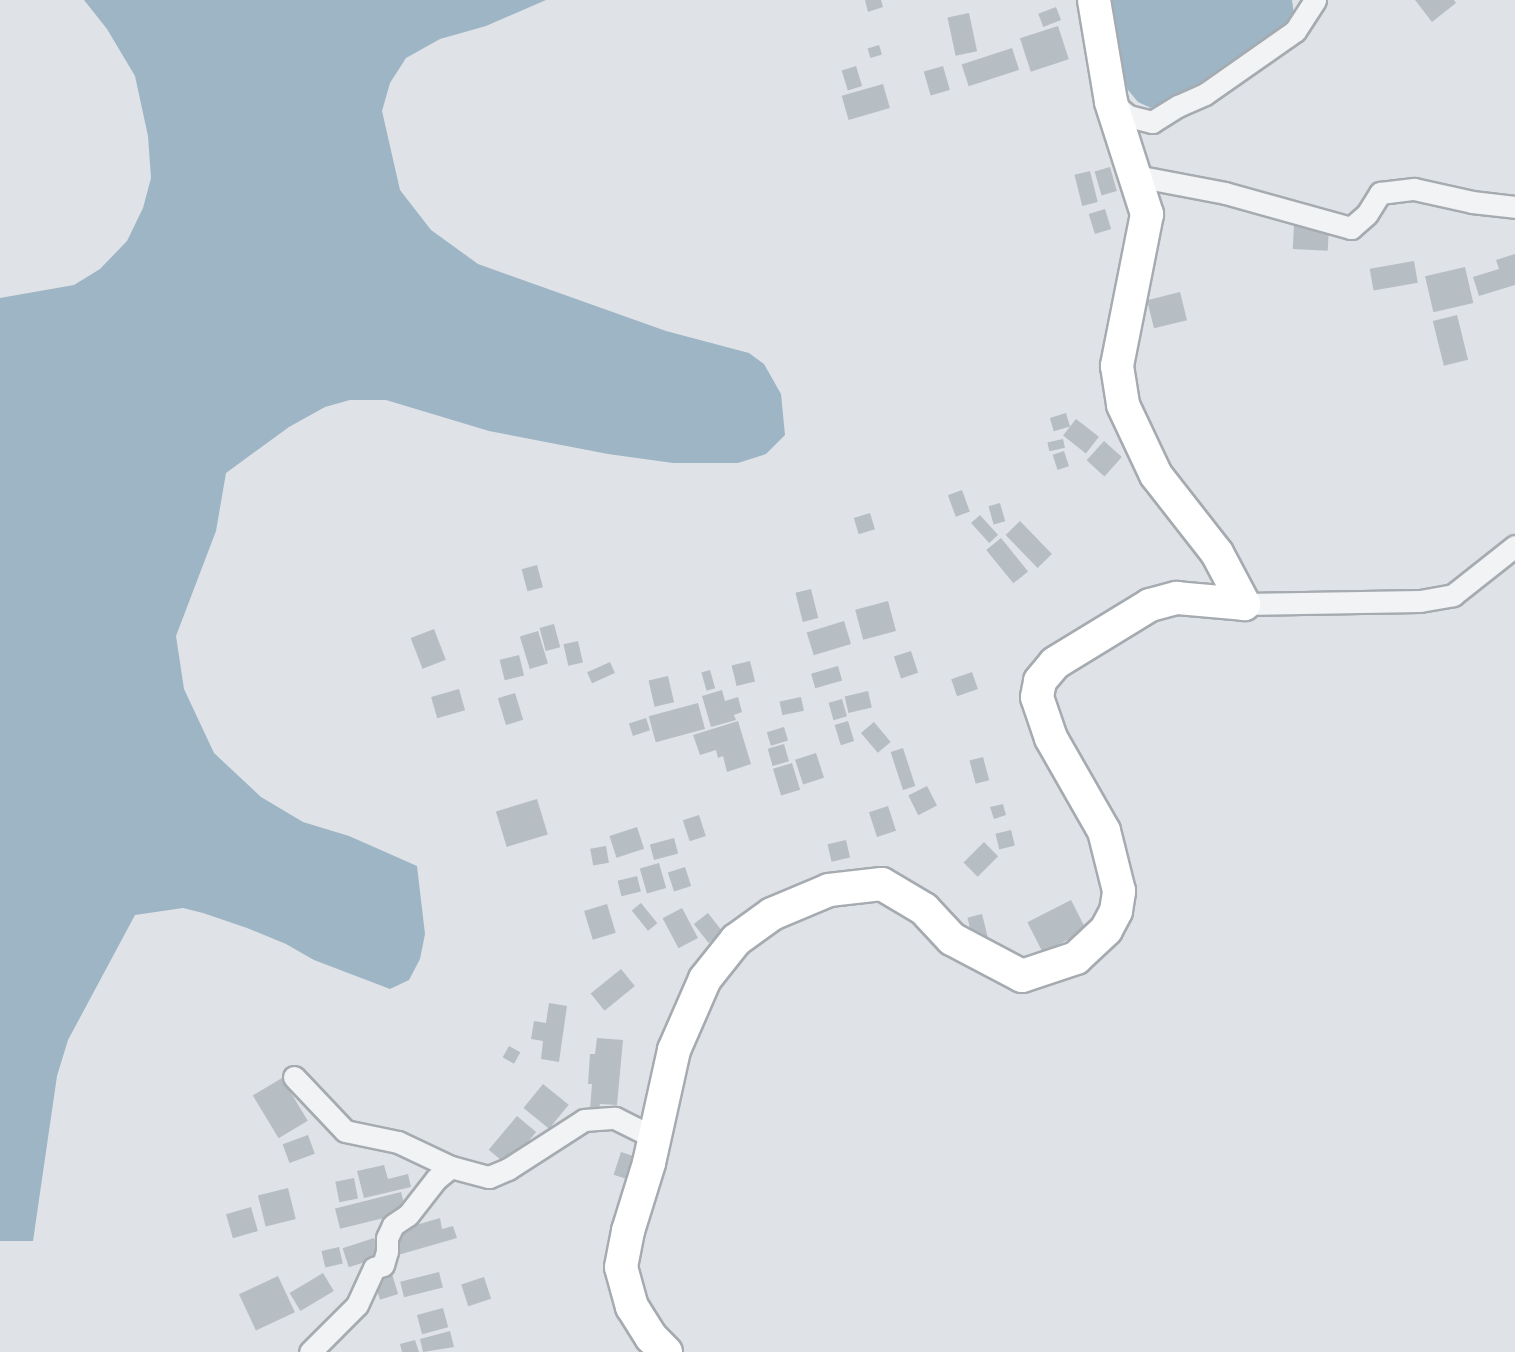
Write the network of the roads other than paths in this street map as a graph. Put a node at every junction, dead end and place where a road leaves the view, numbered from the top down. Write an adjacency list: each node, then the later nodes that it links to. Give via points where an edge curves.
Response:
1 (1094, 0): 3 (street)
2 (1316, 0): 3 (street, via 1295,31 1205,94 1152,122 1128,116)
3 (1111, 102): 4 (street)
4 (1136, 176): 5 (street, via 1226,193 1351,228 1367,214 1380,193 1414,189); 7 (street, via 1147,214 1117,366 1123,405 1156,476 1217,553)
5 (1515, 207)
6 (1515, 546): 7 (street, via 1453,595 1420,601)
7 (1244, 604): 9 (street, via 1177,598 1150,605 1055,663 1040,681 1037,697 1051,738 1104,831 1119,891 1116,911 1106,930 1076,958 1022,976 952,939 924,909 882,884 829,890 772,914 736,940 705,979 674,1050)
8 (294, 1077): 10 (street, via 345,1131 398,1142)
9 (655, 1138): 10 (street, via 615,1118 584,1120 489,1177); 12 (street, via 621,1267 632,1307)
10 (451, 1167): 11 (street, via 436,1179 408,1215 393,1225 383,1264 374,1268 357,1305)
11 (310, 1352)
12 (666, 1352)

